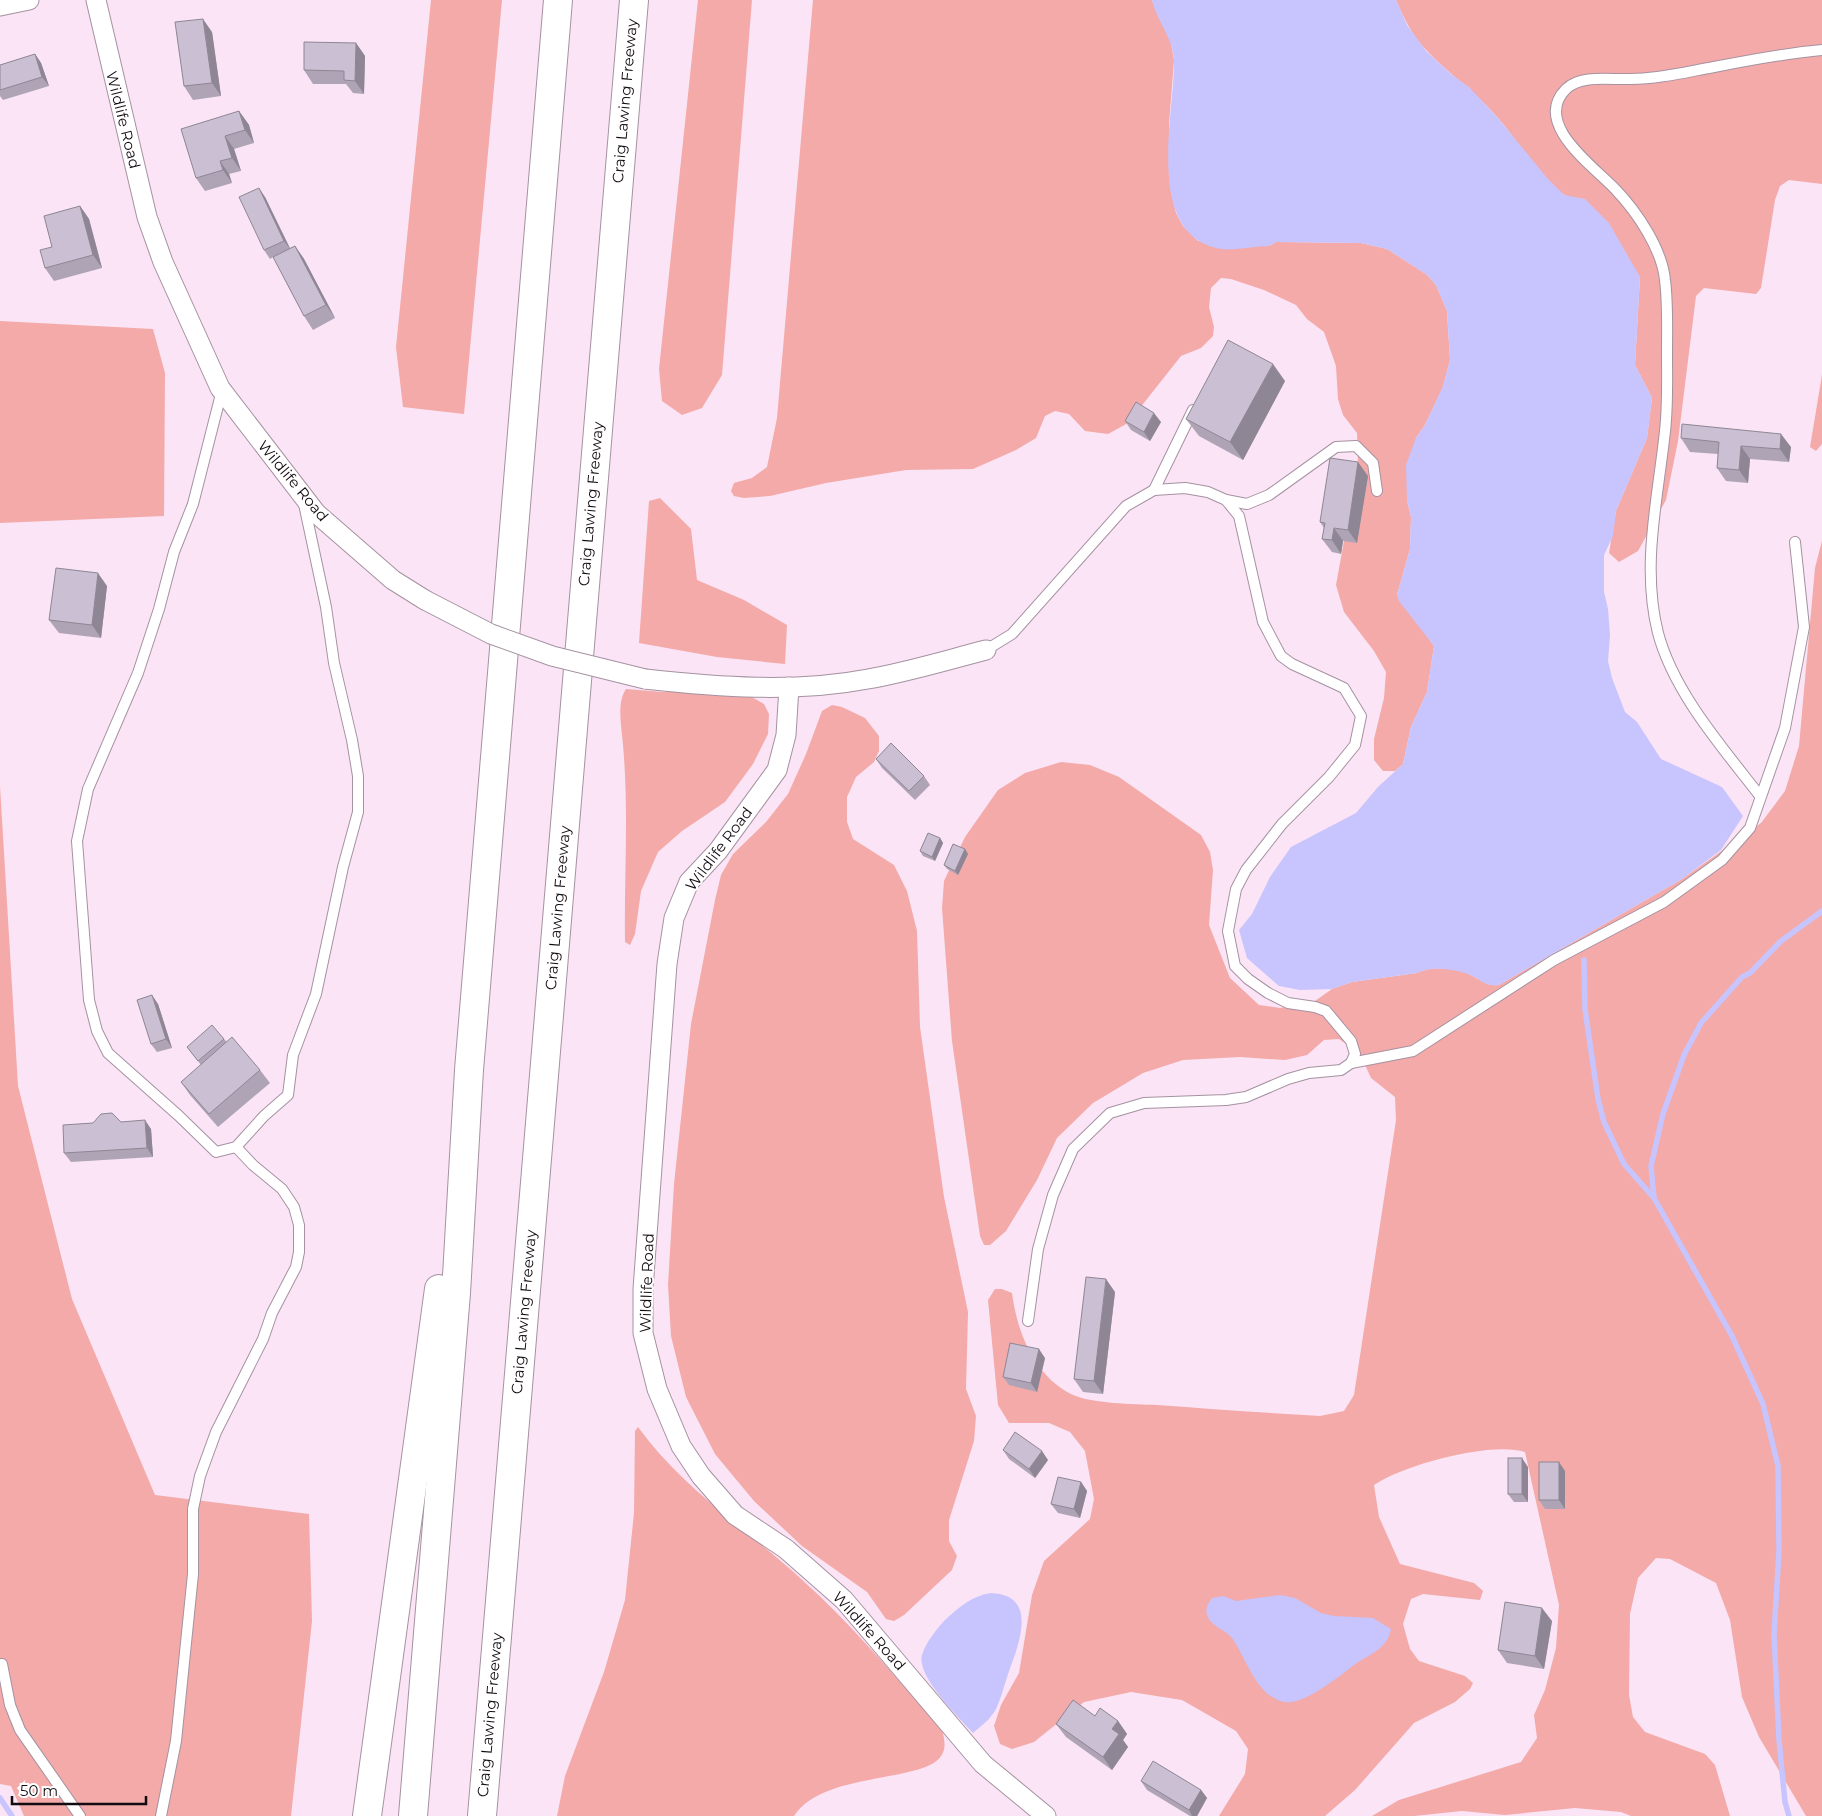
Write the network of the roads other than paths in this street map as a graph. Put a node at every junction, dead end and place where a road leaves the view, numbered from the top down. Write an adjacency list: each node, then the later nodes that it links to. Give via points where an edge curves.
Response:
1 (29, 0): 5 (street)
2 (96, 0): 7 (street, Wildlife Road, via 147,217 162,262)
3 (558, 0): 18 (highway)
4 (634, 0): 26 (highway, Craig Lawing Freeway)
5 (0, 6)
6 (1822, 50): 16 (lane, via 1758,58 1659,77 1592,79 1566,89 1558,102 1557,118 1562,135 1617,191 1657,249 1665,272 1667,397 1662,459 1653,512 1653,608 1665,651 1682,688)
7 (222, 390): 11 (street, Wildlife Road); 19 (lane, via 193,504 174,552 151,636 88,790 77,840 88,1000 97,1031 108,1053 216,1152)
8 (1197, 402): 9 (lane)
9 (1154, 490): 12 (lane, via 1185,488 1208,492); 14 (lane, via 1126,506 1012,634)
10 (1377, 491): 12 (lane, via 1373,463 1356,446 1336,447 1269,495 1248,504)
11 (302, 496): 15 (street, Wildlife Road, bridge, via 316,513 393,580 425,600 500,637 552,656 645,679 696,685); 19 (lane, via 352,740 358,776 358,812 316,994 293,1055 288,1095)
12 (1226, 500): 17 (lane, via 1239,516 1263,622 1281,656 1344,688 1361,716 1355,745 1330,777 1282,824 1246,870 1230,912 1230,948 1235,966 1268,993 1288,1003 1326,1011 1351,1041 1355,1054)
13 (1795, 542): 16 (lane, via 1804,627 1785,728)
14 (986, 650): 15 (street, Wildlife Road, via 868,679)
15 (789, 687): 27 (street, Wildlife Road, via 786,735 776,770 718,851 689,882 674,918 667,964 643,1288 643,1333 656,1388 681,1446 701,1476 735,1515 786,1549 844,1600 983,1764)
16 (1760, 796): 17 (lane, via 1750,828 1722,860 1664,902 1554,960 1413,1051)
17 (1351, 1063): 20 (lane, via 1341,1070 1288,1079 1246,1097 1144,1103 1110,1113 1073,1149 1053,1195 1038,1249)
18 (469, 1070): 24 (highway); 25 (highway, via 456,1293)
19 (236, 1147): 23 (lane, via 282,1189 294,1207 299,1225 299,1252 296,1267 216,1432 200,1476 193,1509 193,1574 176,1741)
20 (1028, 1322)
21 (2, 1664): 22 (lane, via 10,1705 20,1730)
22 (80, 1816)
23 (161, 1816)
24 (367, 1816)
25 (413, 1816)
26 (482, 1816)
27 (1046, 1816)

